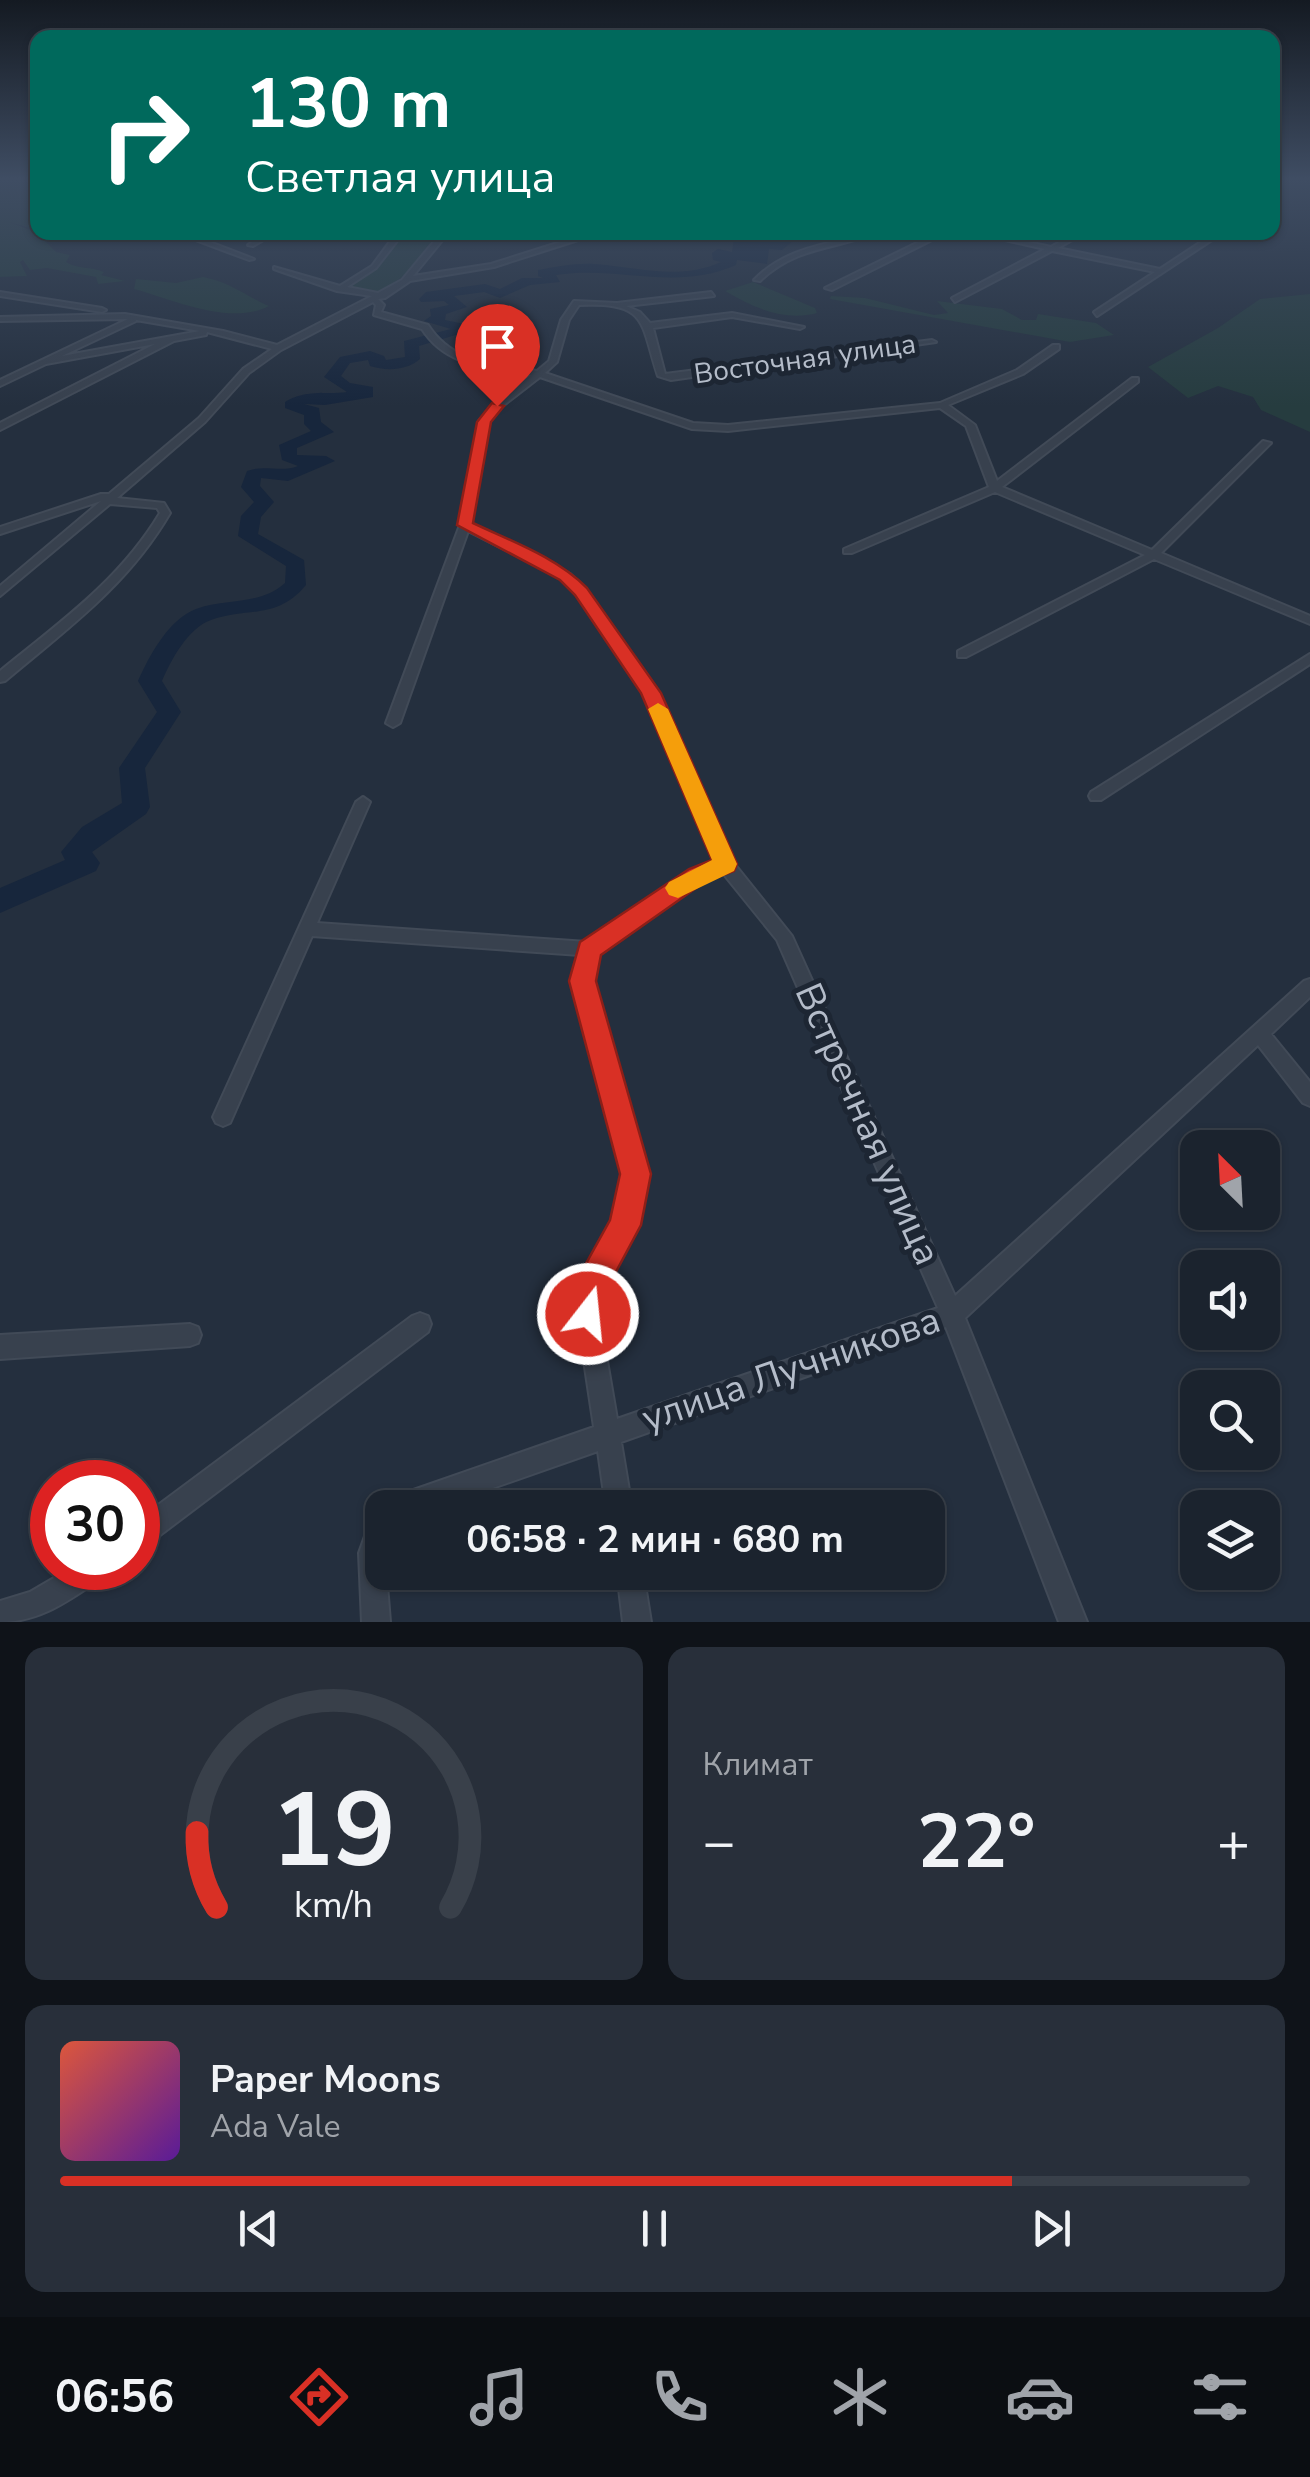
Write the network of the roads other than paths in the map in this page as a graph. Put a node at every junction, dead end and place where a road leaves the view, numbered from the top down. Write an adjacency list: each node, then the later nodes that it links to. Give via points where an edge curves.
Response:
1 (236, 254): 10 (street)
2 (384, 254): 16 (street)
3 (429, 254): 13 (street)
4 (533, 254): 13 (street)
5 (797, 254): 14 (street)
6 (900, 254): 15 (street)
7 (1041, 254): 20 (street)
8 (1073, 254): 12 (street)
9 (1186, 254): 12 (street)
10 (251, 259)
11 (276, 268): 16 (street)
12 (1158, 271): 22 (street)
13 (410, 278): 19 (street)
14 (758, 280)
15 (829, 288)
16 (340, 289): 19 (street)
17 (0, 294): 23 (street)
18 (711, 294): 21 (street)
19 (378, 298): 32 (street); 34 (street, via 376,313 418,324 457,358)
20 (955, 300)
21 (617, 305): 26 (street); 34 (street, via 572,306 559,352)
22 (1097, 314)
23 (125, 316): 24 (street); 25 (street)
24 (0, 318)
25 (136, 318): 28 (street); 33 (street)
26 (649, 326): 27 (street, via 732,316); 30 (street, Восточная улица, via 662,376)
27 (800, 327)
28 (223, 333): 29 (street); 32 (street)
29 (172, 338): 33 (street); 38 (street)
30 (932, 342)
31 (1056, 347): 37 (street, via 1020,372)
32 (278, 348): 41 (street)
33 (44, 362): 36 (street)
34 (540, 374): 37 (street, via 692,426 728,428); 42 (street, via 484,422)
35 (1135, 380): 40 (street)
36 (0, 383)
37 (942, 404): 40 (street, via 970,425)
38 (0, 427)
39 (1266, 443): 45 (street)
40 (996, 488): 44 (street); 45 (street)
41 (110, 496): 43 (street); 46 (street); 50 (street, via 160,505 165,513 149,544 108,590)
42 (465, 525): 51 (street); 54 (street, Встречная улица, via 566,576 581,592 651,693)
43 (0, 532)
44 (848, 550)
45 (1153, 555): 47 (street); 48 (street)
46 (0, 592)
47 (1310, 620)
48 (962, 654)
49 (1310, 658): 52 (street)
50 (0, 678)
51 (392, 723)
52 (1096, 796)
53 (363, 802): 55 (street)
54 (726, 864): 56 (street, via 698,875); 61 (street, Встречная улица, via 784,936)
55 (306, 930): 56 (street); 60 (street)
56 (590, 949): 65 (street, via 582,981 636,1174 625,1225 594,1278 588,1314)
57 (1310, 986): 58 (street, улица Лучникова)
58 (1259, 1034): 59 (street); 61 (street, улица Лучникова)
59 (1310, 1096)
60 (223, 1117)
61 (952, 1314): 65 (street, улица Лучникова); 75 (street, Встречная улица)
62 (420, 1324): 68 (street)
63 (190, 1335): 64 (street)
64 (0, 1347)
65 (608, 1432): 66 (street, улица Лучникова); 67 (street)
66 (449, 1490)
67 (617, 1490)
68 (160, 1519)
69 (59, 1590): 72 (street)
70 (374, 1590): 73 (street)
71 (633, 1590): 74 (street)
72 (0, 1615)
73 (376, 1622)
74 (637, 1622)
75 (1072, 1622)

